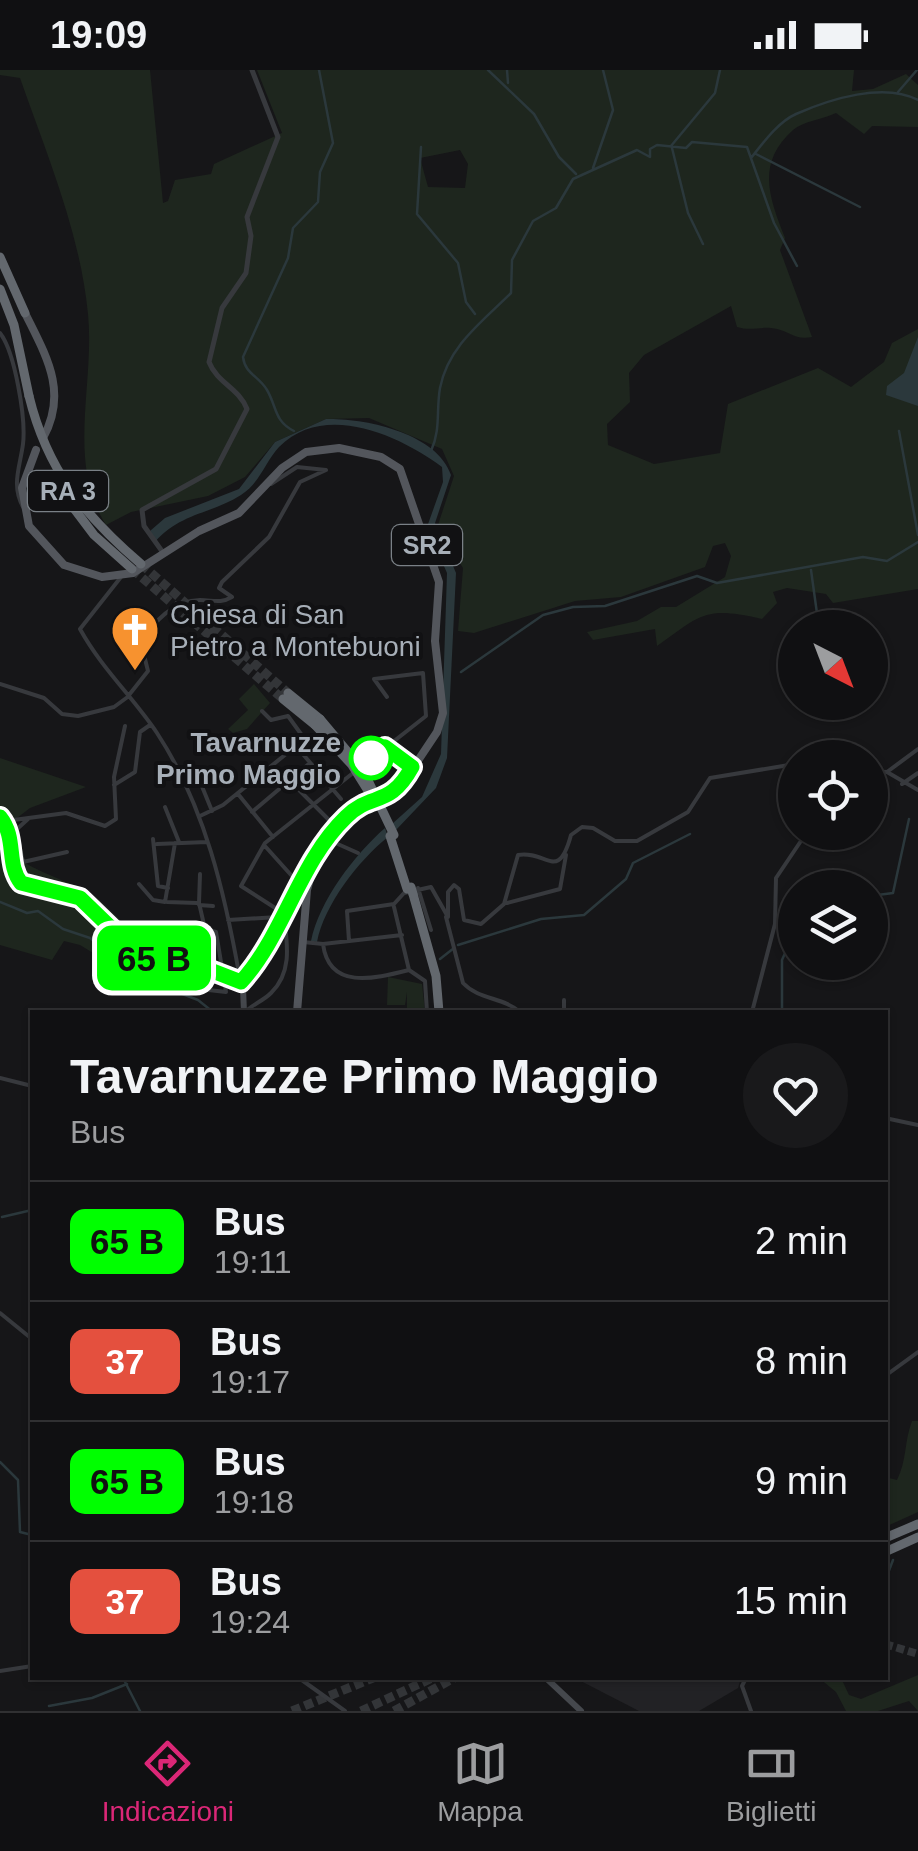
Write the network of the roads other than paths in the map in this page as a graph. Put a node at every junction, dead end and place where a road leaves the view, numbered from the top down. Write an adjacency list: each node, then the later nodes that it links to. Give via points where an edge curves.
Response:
1 (252, 70): 13 (street, via 278,137 247,218 252,236 246,273 222,308 209,362 247,409 216,469 142,510 140,519)
2 (0, 257): 6 (highway)
3 (0, 267): 6 (main road)
4 (0, 289): 8 (highway, RA 3)
5 (0, 298): 8 (highway, RA 3)
6 (25, 313): 9 (main road, via 54,375 56,402)
7 (0, 333): 12 (street, via 23,432 16,486)
8 (28, 400): 14 (highway, RA 3, bridge, via 46,454 69,494)
9 (43, 438)
10 (36, 450): 12 (main road, via 25,475)
11 (266, 486): 13 (main road, SR2, via 245,509); 17 (street, via 296,466 326,470 300,482 268,536 219,587 232,597 192,601 150,628 141,643 148,671); 27 (main road, SR2, via 293,458 328,446 381,457 403,474 440,592 435,642 442,718)
12 (23, 507): 15 (main road, via 33,533 64,565)
13 (164, 554): 15 (main road, SR2)
14 (136, 567)
15 (121, 577): 17 (street, via 80,629)
16 (0, 684): 17 (street, via 78,716 114,708)
17 (127, 694): 21 (street)
18 (285, 696): 64 (highway, bridge, via 363,770)
19 (387, 698): 24 (street, via 374,679 423,673 426,716)
20 (262, 711): 23 (street, via 271,720 288,716 302,734)
21 (150, 725): 35 (street, via 140,732 135,772); 46 (street)
22 (125, 726): 35 (street)
23 (296, 746): 26 (street); 38 (street)
24 (385, 747): 27 (street); 36 (street)
25 (918, 748): 29 (street)
26 (310, 763): 32 (street); 36 (street)
27 (412, 767): 40 (main road, SR2)
28 (778, 767): 59 (street, via 709,779 682,816 637,841 577,829)
29 (888, 771)
30 (888, 773): 34 (street)
31 (918, 773): 34 (street)
32 (290, 780): 42 (street); 45 (street)
33 (201, 784): 44 (street)
34 (902, 784): 37 (street)
35 (114, 786): 47 (street, via 118,811 104,826 66,813)
36 (332, 788): 39 (street); 42 (street)
37 (918, 790)
38 (238, 794): 44 (street); 45 (street)
39 (341, 800)
40 (383, 800)
41 (372, 803): 49 (main road)
42 (311, 806): 49 (street); 50 (street)
43 (165, 807): 52 (street)
44 (212, 811): 46 (street)
45 (252, 812): 50 (street)
46 (200, 816): 53 (street)
47 (28, 819): 48 (street); 55 (street, via 16,830)
48 (9, 823): 55 (main road)
49 (336, 827): 51 (main road)
50 (273, 837): 54 (street)
51 (327, 840): 58 (street); 61 (main road)
52 (177, 842): 53 (street); 63 (street); 63 (street, via 155,841 158,886)
53 (207, 842): 72 (street)
54 (264, 844): 61 (street); 70 (street, via 241,886)
55 (16, 849): 57 (street, via 26,864); 81 (main road, via 14,873 21,883 80,898 142,958 174,956)
56 (795, 850): 91 (street, via 776,878 775,924)
57 (66, 852)
58 (358, 852)
59 (566, 855): 67 (street, via 560,889); 67 (street, via 551,863 518,856)
60 (200, 874): 66 (street)
61 (304, 883): 70 (street); 78 (main road)
62 (138, 884): 63 (street, via 158,902 165,902)
63 (168, 888)
64 (411, 891): 68 (street); 71 (street, via 434,890); 74 (street); 88 (highway, via 436,976)
65 (167, 902): 66 (street)
66 (199, 904): 69 (street); 73 (street)
67 (504, 904): 71 (street, via 486,921 470,924 454,885)
68 (393, 905): 76 (street); 77 (street, via 347,910)
69 (213, 906)
70 (282, 915): 72 (street); 83 (street); 85 (street, via 285,971 272,992)
71 (446, 917): 89 (street, via 463,983)
72 (228, 920): 83 (street)
73 (205, 929): 75 (street); 81 (street, via 216,932)
74 (432, 930)
75 (185, 931)
76 (402, 935): 77 (street); 80 (street)
77 (349, 941): 79 (street)
78 (306, 943): 79 (street); 86 (main road)
79 (321, 944): 80 (street, via 332,972 356,978)
80 (409, 970): 87 (street, via 426,980)
81 (223, 973): 82 (street, via 226,992 217,993); 83 (main road)
82 (171, 978)
83 (241, 982): 85 (main road)
84 (564, 1000): 90 (street)
85 (246, 1009)
86 (297, 1010)
87 (427, 1010)
88 (437, 1010)
89 (518, 1010)
90 (564, 1010)
91 (753, 1010)
92 (0, 1078): 93 (street)
93 (30, 1086)
94 (888, 1119): 95 (street)
95 (918, 1125)
96 (0, 1313): 97 (street)
97 (30, 1337)
98 (918, 1352): 99 (street)
99 (888, 1374)
100 (918, 1524): 101 (highway)
101 (888, 1537)
102 (918, 1541): 103 (highway)
103 (888, 1554)
104 (30, 1666): 105 (street)
105 (0, 1671)
106 (302, 1680): 110 (street)
107 (548, 1680): 111 (main road)
108 (746, 1680): 109 (street)
109 (751, 1708): 112 (street)
110 (345, 1711)
111 (582, 1711)
112 (760, 1711)

